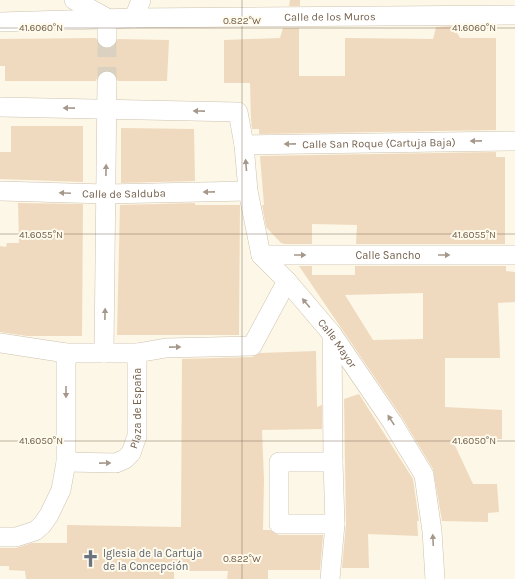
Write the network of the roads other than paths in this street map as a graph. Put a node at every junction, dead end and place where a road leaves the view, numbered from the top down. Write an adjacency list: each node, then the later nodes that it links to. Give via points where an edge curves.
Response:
1 (74, 0): 4 (street)
2 (141, 0): 5 (street)
3 (515, 15): 5 (street, Calle de los Muros)
4 (107, 18): 5 (street, Calle de los Muros); 6 (street, Calle de los Muros); 7 (street)
5 (134, 18)
6 (0, 22)
7 (107, 38)
8 (107, 81): 10 (street)
9 (0, 107): 10 (street, one-way to 9)
10 (107, 109): 12 (street, one-way to 10, via 238,112); 15 (street, one-way to 10)
11 (515, 140): 12 (street, Calle San Roque (Cartuja Baja), one-way to 12)
12 (244, 145): 14 (street, one-way to 12)
13 (0, 191): 15 (street, Calle de Salduba, one-way to 13)
14 (248, 191): 15 (street, Calle de Salduba, one-way to 15); 16 (street)
15 (106, 194): 23 (street, one-way to 15)
16 (261, 255): 17 (street, Calle Sancho, one-way to 17); 18 (street, Calle Mayor)
17 (515, 255)
18 (287, 281): 19 (street, Calle Mayor, one-way to 18); 22 (street, one-way to 18, via 166,348 252,346)
19 (332, 334): 25 (street); 29 (street, Calle Mayor, one-way to 19, via 424,475 392,422)
20 (0, 343): 21 (street, Plaza de España)
21 (66, 352): 23 (street, Plaza de España); 24 (street, one-way to 24)
22 (137, 352): 23 (street, Plaza de España); 24 (street, Plaza de España, one-way to 22, via 116,463 131,453 137,436)
23 (104, 353)
24 (66, 462): 27 (street, via 61,490 42,525 24,535)
25 (333, 462): 26 (street); 26 (street, via 279,462 279,524)
26 (336, 524): 28 (street)
27 (0, 537)
28 (330, 579)
29 (435, 579)

